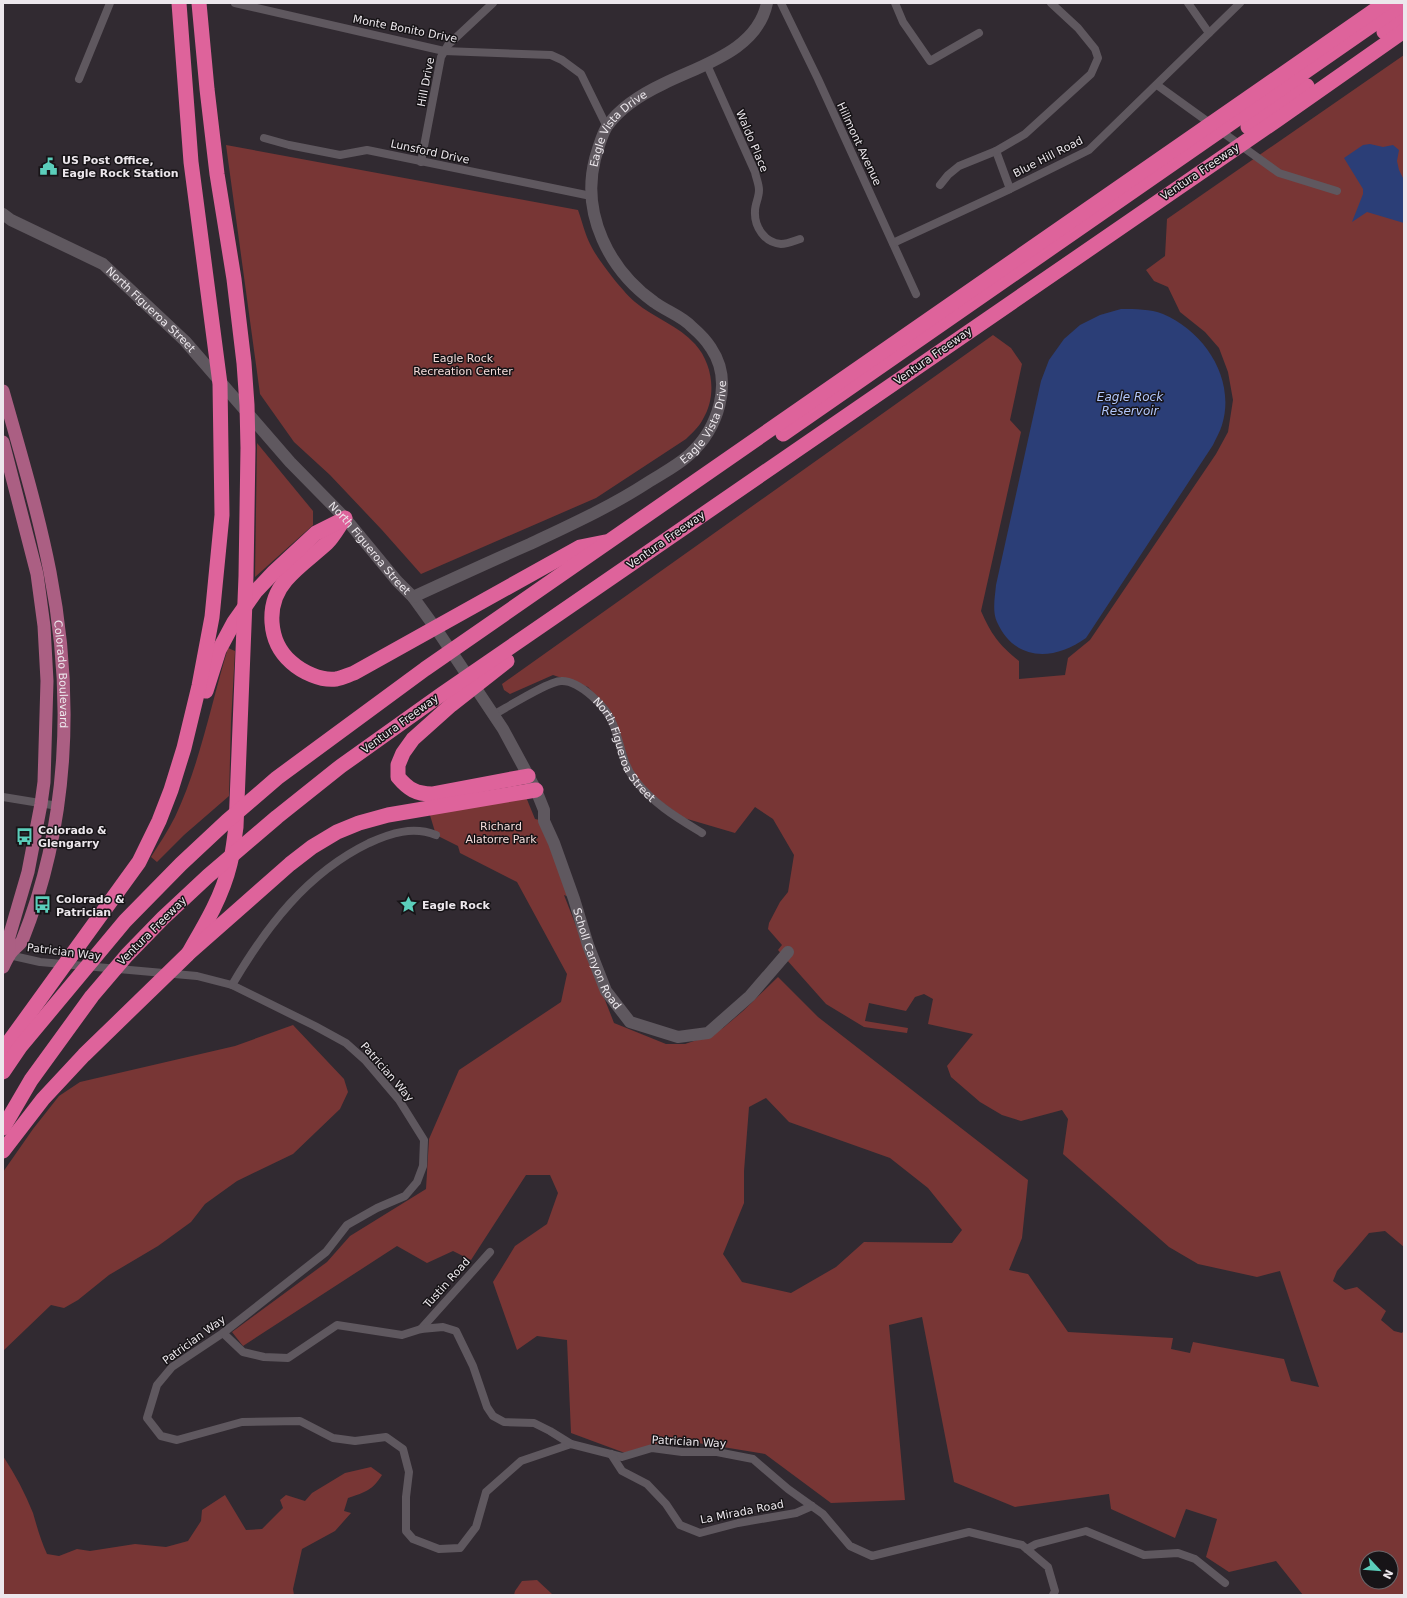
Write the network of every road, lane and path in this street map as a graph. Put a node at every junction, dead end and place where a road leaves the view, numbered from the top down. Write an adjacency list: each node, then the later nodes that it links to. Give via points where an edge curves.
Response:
1 (110, 3): 20 (street)
2 (199, 3): 61 (highway, via 217,174 244,363 248,448 246,576 236,827 223,887)
3 (234, 3): 18 (street, Monte Bonito Drive)
4 (493, 3): 18 (street, Hill Drive)
5 (767, 3): 19 (street, Eagle Vista Drive, via 766,10 748,38 737,48)
6 (781, 3): 37 (street, Hillmont Avenue)
7 (895, 3): 16 (street, via 903,22 930,61)
8 (1051, 3): 26 (street, via 1096,49 1098,58 1095,67 1091,74 1025,134)
9 (1188, 3): 17 (street)
10 (1240, 3): 17 (street, Blue Hill Road)
11 (1385, 3): 22 (highway, Ventura Freeway)
12 (1404, 3): 22 (highway)
13 (179, 8): 57 (highway, via 191,162 220,384 222,515 212,617 199,686 184,748)
14 (1404, 19): 23 (highway)
15 (1404, 31): 23 (highway, Ventura Freeway)
16 (978, 33)
17 (1209, 33): 21 (street, Blue Hill Road)
18 (444, 51): 24 (street, Monte Bonito Drive, via 551,55 562,60 581,74); 28 (street, Hill Drive)
19 (707, 65): 24 (street, Eagle Vista Drive, via 650,90 619,113); 35 (street, Waldo Place, via 755,172 759,188 755,210 757,227 764,236 782,244)
20 (79, 79)
21 (1157, 85): 30 (street, Blue Hill Road, via 1089,150); 31 (street, via 1279,173)
22 (1241, 110): 27 (highway, Ventura Freeway)
23 (1273, 116): 27 (highway, Ventura Freeway)
24 (606, 127): 32 (street, Eagle Vista Drive, via 595,159)
25 (264, 138): 28 (street, Lunsford Drive, via 340,155 367,150)
26 (996, 151): 29 (street, via 959,166); 30 (street)
27 (1197, 154): 33 (highway, Ventura Freeway); 33 (highway, Ventura Freeway)
28 (421, 162): 32 (street, Lunsford Drive)
29 (940, 185)
30 (1010, 189): 37 (street, Blue Hill Road)
31 (1337, 191)
32 (591, 196): 46 (street, Eagle Vista Drive, via 601,237 611,258 622,272 654,303 691,325 711,348 719,365 722,383 715,422 705,439 688,456 620,500 578,522)
33 (1133, 198): 36 (highway, Ventura Freeway); 38 (highway, Ventura Freeway)
34 (3, 214): 42 (street, North Figueroa Street, via 103,264 185,341 290,462)
35 (800, 239)
36 (1053, 240): 43 (highway, Ventura Freeway); 47 (highway)
37 (893, 244): 39 (street, Hillmont Avenue)
38 (1086, 246): 47 (highway); 47 (highway, Ventura Freeway, via 594,589)
39 (916, 294)
40 (3, 391): 44 (main road, Colorado Boulevard, via 36,506)
41 (3, 442): 45 (main road, Colorado Boulevard)
42 (345, 518): 43 (highway, via 328,541 285,580 272,612 276,643 284,656 295,666 323,678 336,679 354,673 580,547); 46 (street, North Figueroa Street); 57 (highway, via 316,533 274,572 256,591 234,622 220,650 178,780)
43 (612, 540): 47 (highway, Ventura Freeway)
44 (50, 573): 45 (main road); 49 (main road, Colorado Boulevard, via 59,627)
45 (37, 574): 48 (main road, Colorado Boulevard)
46 (413, 597): 51 (street, North Figueroa Street)
47 (496, 645): 50 (highway); 50 (highway, Ventura Freeway); 50 (highway)
48 (47, 668): 49 (main road); 55 (main road, Colorado Boulevard, via 44,782)
49 (62, 669): 56 (main road, Colorado Boulevard, via 64,722)
50 (437, 687): 52 (highway, via 398,765 398,777 405,785 421,794 432,794); 66 (highway, Ventura Freeway, via 277,778 227,821 125,921 20,1047); 67 (highway, Ventura Freeway, via 277,817 163,918 92,996 31,1080)
51 (493, 715): 52 (street, Scholl Canyon Road); 58 (street, North Figueroa Street, via 550,684 561,681 578,685 591,695 613,722 625,764 634,779 667,811)
52 (528, 776): 53 (street, Scholl Canyon Road)
53 (536, 790): 60 (street, Scholl Canyon Road, via 544,810 544,821 606,991 630,1022 678,1037 708,1033 750,996); 61 (highway, via 388,815 337,832 290,864)
54 (3, 797): 55 (street)
55 (41, 804): 56 (street); 62 (main road, Colorado Boulevard, via 28,872 9,937)
56 (58, 806): 62 (main road, Colorado Boulevard, via 42,880 21,943)
57 (159, 821): 65 (highway, via 139,862)
58 (702, 832)
59 (436, 835): 64 (street, via 416,830 394,834 351,852 329,866 288,905 263,936)
60 (788, 952)
61 (188, 954): 68 (highway, via 84,1055 43,1099)
62 (9, 955): 63 (main road, Colorado Boulevard); 64 (street, Patrician Way, via 40,962 197,976)
63 (3, 968)
64 (232, 985): 71 (street, Patrician Way, via 346,1043 365,1060 399,1100 424,1140 423,1166 417,1182 405,1196 347,1225 326,1252)
65 (3, 1050)
66 (3, 1072)
67 (3, 1128)
68 (3, 1151)
69 (490, 1252): 70 (street, Tustin Road)
70 (421, 1329): 71 (street, via 402,1335 337,1325 288,1358 264,1357 243,1352); 72 (street, via 442,1327 456,1331 493,1416 504,1422 534,1423)
71 (223, 1333): 72 (street, Patrician Way, via 172,1367 157,1385 148,1418 161,1436 177,1440 242,1422 300,1421 333,1438 355,1441 386,1437 403,1449 409,1472 406,1531 414,1539 439,1549 460,1548 476,1527 486,1492 521,1460)
72 (571, 1444): 73 (street, Patrician Way)
73 (611, 1454): 74 (street, Patrician Way, via 622,1457 652,1448 682,1452 717,1452 753,1459); 74 (street, La Mirada Road, via 622,1471 647,1484 666,1504 680,1525 700,1533 738,1523 796,1513)
74 (812, 1506): 75 (street, Patrician Way, via 823,1514 850,1546 872,1556 969,1532 1022,1545)
75 (1028, 1550): 76 (street, via 1036,1544 1086,1531 1144,1555 1178,1553 1195,1559); 77 (street, Patrician Way, via 1048,1567)
76 (1226, 1583)
77 (1054, 1595)

